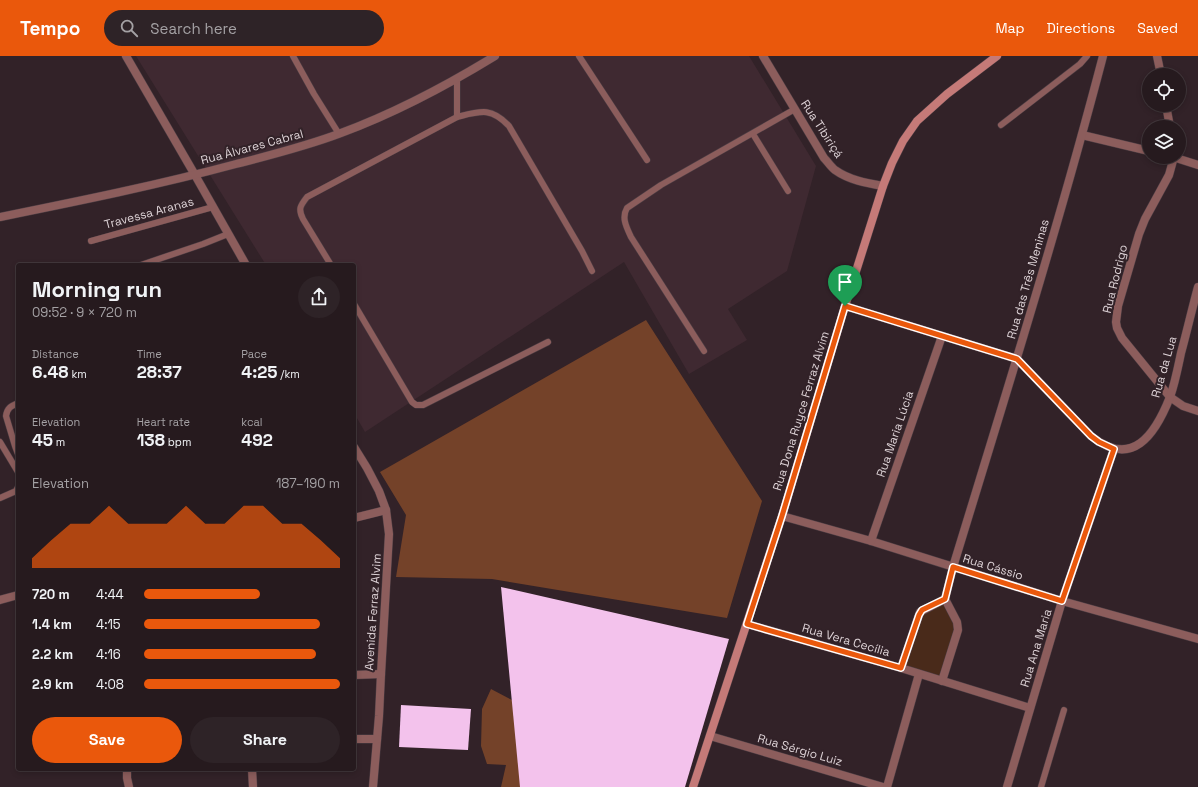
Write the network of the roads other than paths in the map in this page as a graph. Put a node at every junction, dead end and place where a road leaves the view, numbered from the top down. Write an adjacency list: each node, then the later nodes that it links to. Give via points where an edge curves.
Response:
1 (126, 56): 23 (street)
2 (294, 56): 15 (lane)
3 (495, 56): 11 (street, Rua Álvares Cabral)
4 (579, 56): 19 (lane)
5 (763, 56): 12 (street, Rua Tibiriçá)
6 (997, 56): 24 (main road, Rua Dona Ruyce Ferraz Alvim, via 947,94 917,121 892,163)
7 (1087, 56): 14 (lane)
8 (1103, 56): 17 (street, Rua das Três Meninas)
9 (1157, 56): 10 (street)
10 (1160, 68)
11 (456, 79): 13 (lane); 15 (street, Rua Álvares Cabral, via 395,110)
12 (795, 109): 16 (lane); 24 (street, Rua Tibiriçá, via 824,158 834,169 865,183)
13 (457, 117): 32 (lane, via 307,198 301,205 300,212); 33 (lane, via 478,112 491,113 500,117 509,126)
14 (1001, 125)
15 (339, 134): 23 (street, Rua Álvares Cabral)
16 (753, 134): 25 (lane); 39 (lane, via 661,185 627,208 624,213 631,237)
17 (1082, 134): 18 (street); 40 (street, Rua das Três Meninas)
18 (1142, 149)
19 (647, 160)
20 (1186, 161): 22 (street)
21 (1171, 164): 41 (street, Rua Rodrigo, via 1169,175 1139,234 1118,306 1116,322 1122,338)
22 (1198, 165)
23 (195, 175): 26 (street); 27 (street, Rua Álvares Cabral)
24 (883, 186): 35 (main road, Rua Dona Ruyce Ferraz Alvim)
25 (788, 191)
26 (213, 207): 28 (street); 29 (lane, Travessa Aranas)
27 (0, 217)
28 (228, 234): 30 (lane); 31 (street)
29 (91, 241)
30 (147, 263)
31 (245, 263)
32 (330, 263)
33 (592, 271)
34 (1198, 287): 41 (street, Rua da Lua)
35 (845, 306): 37 (street); 52 (main road, Rua Dona Ruyce Ferraz Alvim)
36 (356, 307): 38 (lane, via 416,406 423,405)
37 (942, 336): 40 (street); 54 (street, Rua Maria Lúcia)
38 (548, 342)
39 (704, 352)
40 (1017, 359): 46 (street, via 1091,436); 55 (street, Rua das Três Meninas)
41 (1170, 397): 43 (street, Rua Rodrigo); 46 (street, Rua da Lua, via 1147,438 1138,445)
42 (16, 404): 45 (lane, via 10,407 6,416)
43 (1198, 412)
44 (0, 442): 48 (lane)
45 (16, 449)
46 (1114, 449): 59 (street, Rua Ana Maria)
47 (356, 450): 51 (street, Avenida Ferraz Alvim, via 379,491)
48 (16, 469)
49 (16, 491): 50 (lane)
50 (0, 498)
51 (386, 510): 53 (street); 63 (street, Avenida Ferraz Alvim, via 389,555)
52 (782, 516): 54 (street, Rua Cássio); 60 (main road, Rua Dona Ruyce Ferraz Alvim)
53 (356, 518)
54 (871, 541): 55 (street, Rua Cássio)
55 (953, 567): 57 (street, Rua das Três Meninas); 59 (street, Rua Cássio)
56 (16, 596): 58 (street)
57 (945, 599): 62 (street, via 920,612); 66 (street, via 957,622 958,630)
58 (0, 600)
59 (1062, 601): 61 (street, Rua Cássio); 67 (street, Rua Ana Maria)
60 (747, 624): 62 (street, Rua Vera Cecília); 69 (main road, Rua Dona Ruyce Ferraz Alvim)
61 (1198, 639)
62 (901, 668): 64 (street, Rua Vera Cecília)
63 (381, 674): 65 (street); 71 (street, Avenida Ferraz Alvim)
64 (919, 674): 66 (street, Rua Vera Cecília); 79 (street)
65 (356, 675)
66 (942, 681): 67 (street, Rua Vera Cecília)
67 (1030, 708): 80 (street, Rua Ana Maria)
68 (1064, 710): 81 (lane)
69 (710, 736): 77 (main road, Rua Dona Ruyce Ferraz Alvim); 78 (street, Rua Sérgio Luiz)
70 (356, 739): 71 (street)
71 (377, 739): 76 (street, Avenida Ferraz Alvim)
72 (127, 771): 74 (street)
73 (252, 771): 75 (street)
74 (129, 787)
75 (252, 787)
76 (373, 787)
77 (693, 787)
78 (883, 787)
79 (887, 787)
80 (1007, 787)
81 (1041, 787)

